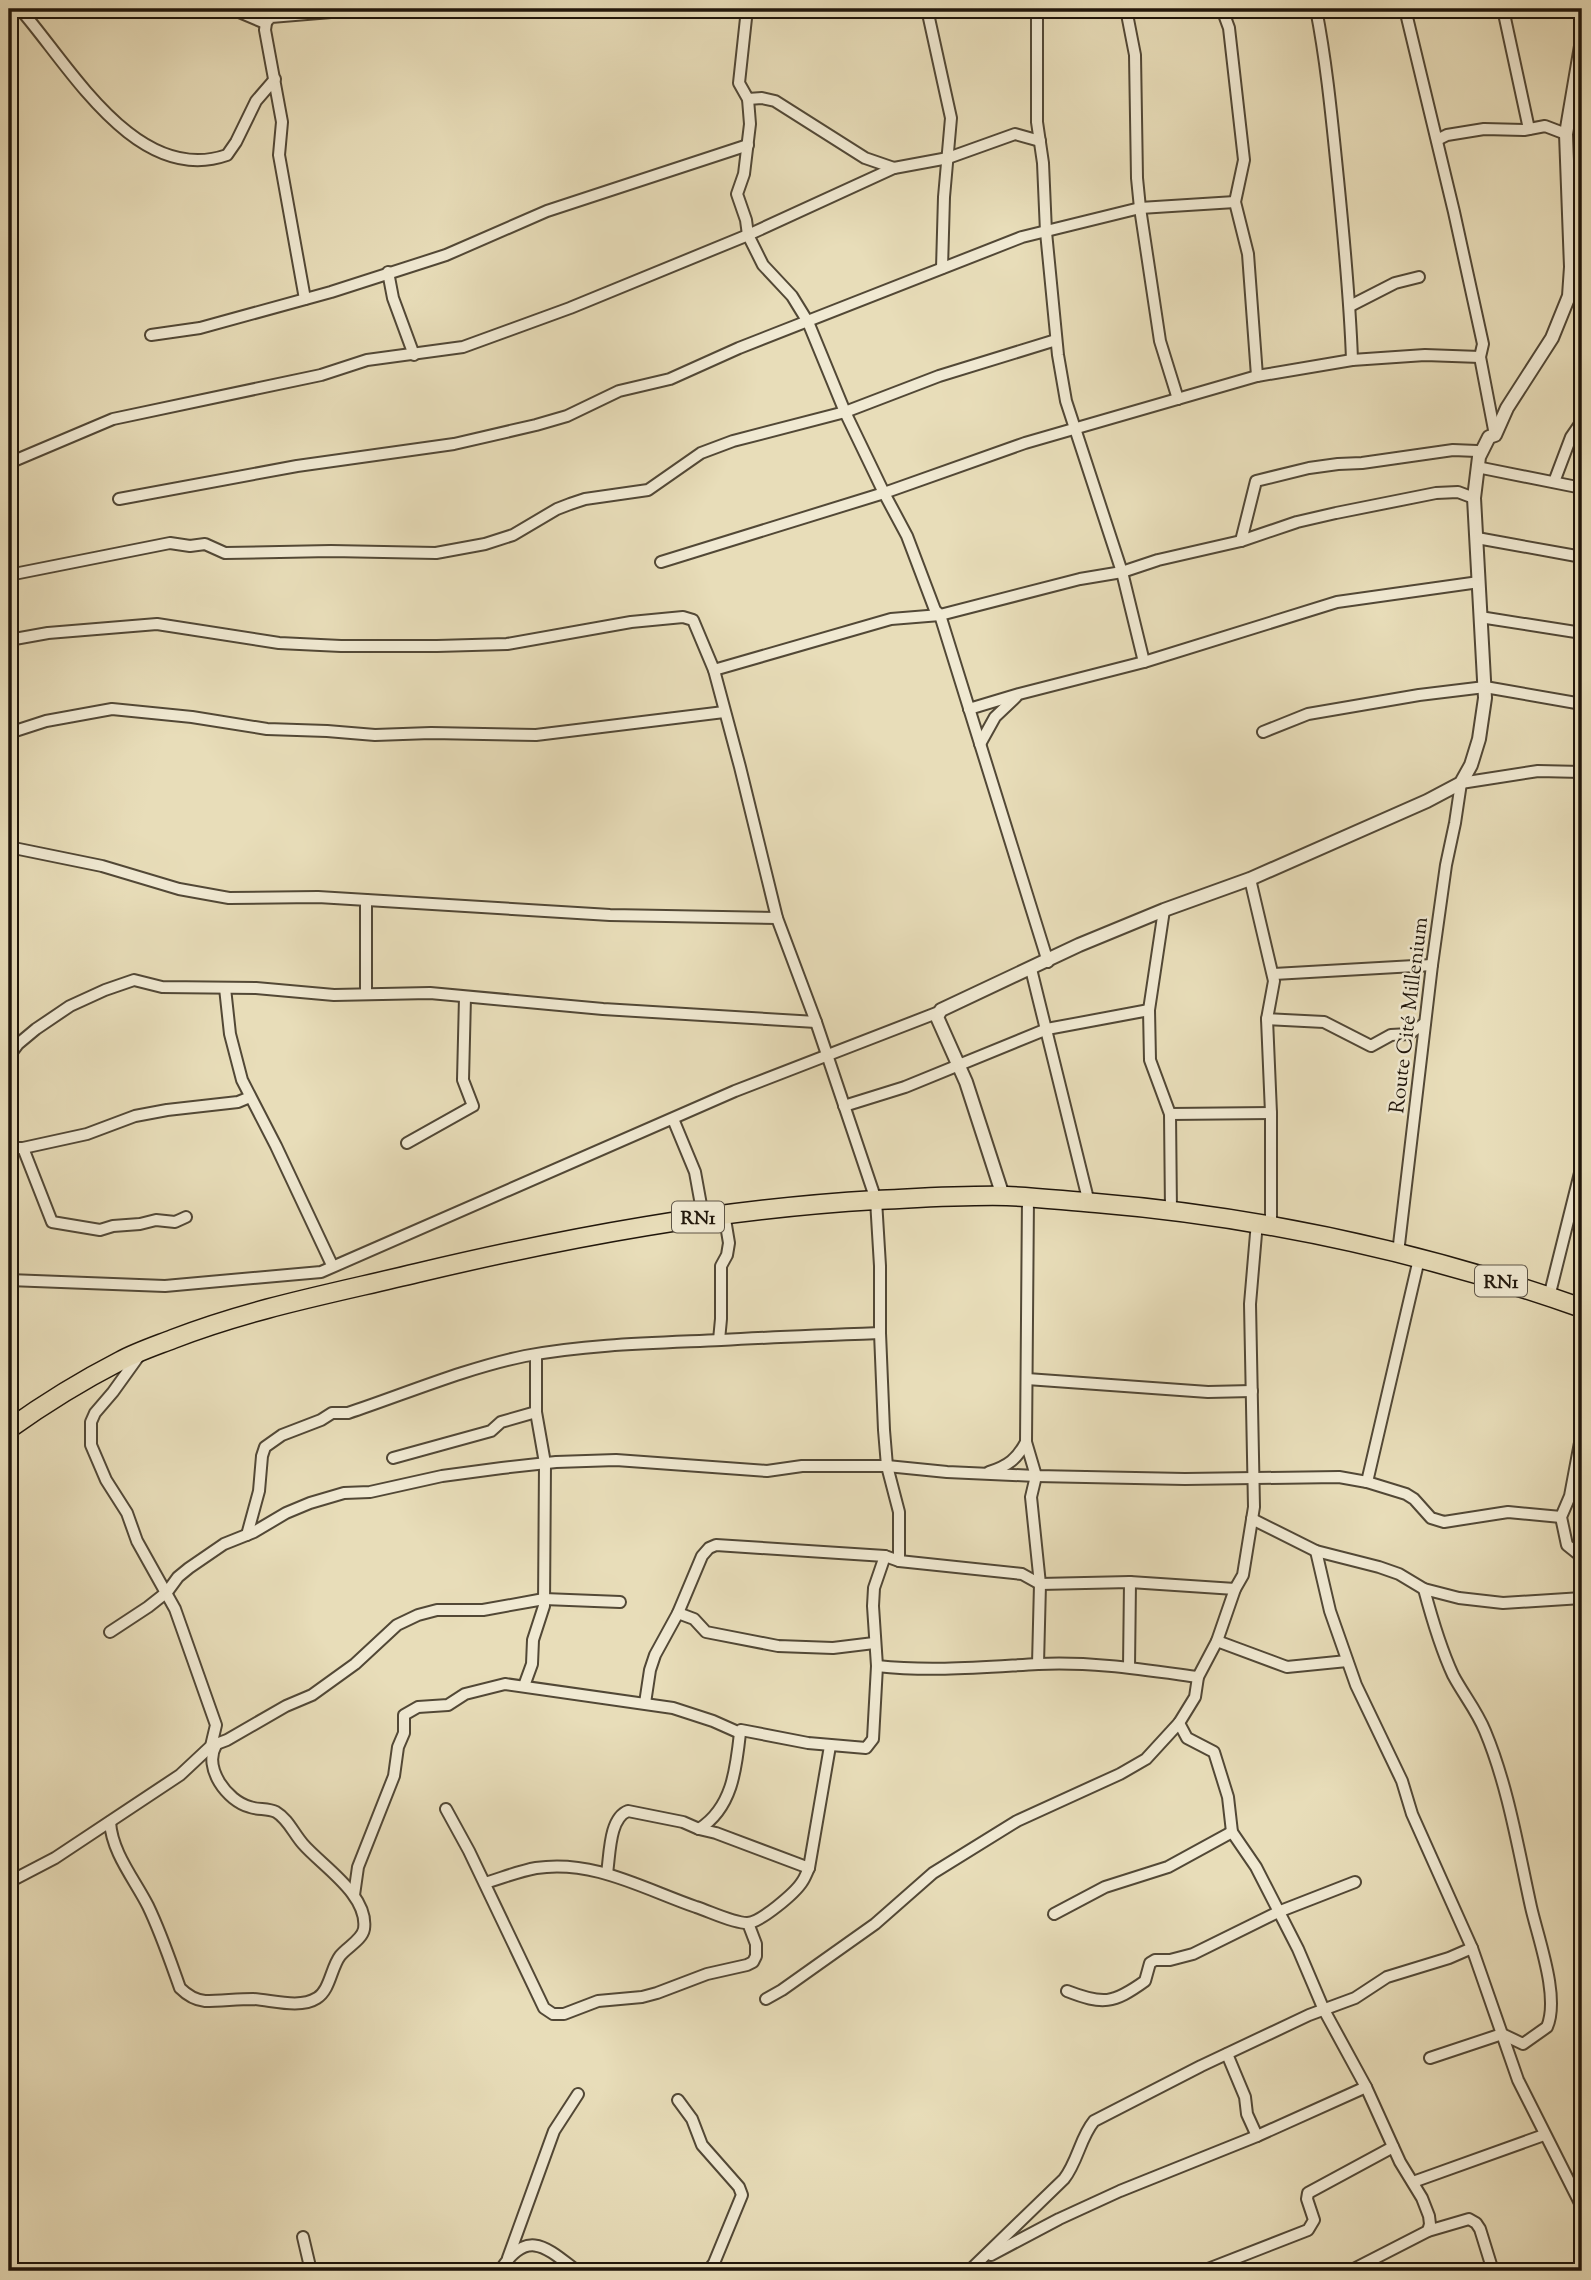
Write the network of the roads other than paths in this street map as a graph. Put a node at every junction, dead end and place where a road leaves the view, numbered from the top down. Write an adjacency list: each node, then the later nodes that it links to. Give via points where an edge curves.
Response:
1 (20, 9): 15 (street, via 101,109 142,142 177,158 227,155 256,100)
2 (232, 9): 13 (street)
3 (268, 9): 13 (street)
4 (429, 9): 13 (street, via 355,9 271,17)
5 (747, 9): 16 (street, via 739,83)
6 (927, 9): 22 (street, via 951,118)
7 (1035, 9): 20 (street)
8 (1126, 9): 25 (street, via 1135,55)
9 (1222, 9): 24 (street, via 1229,28 1244,160)
10 (1316, 9): 33 (street, via 1326,61)
11 (1406, 9): 19 (street)
12 (1503, 9): 17 (street)
13 (265, 23): 15 (street)
14 (1582, 40): 18 (street)
15 (275, 79): 32 (street, via 282,122 279,155)
16 (748, 99): 21 (street); 23 (street, via 775,102 865,158)
17 (1529, 129): 18 (street, via 1545,126); 19 (street, via 1483,129)
18 (1566, 134): 31 (street, via 1571,267)
19 (1437, 140): 38 (street, via 1483,344)
20 (1040, 141): 22 (street, via 1015,134); 26 (street)
21 (748, 145): 27 (street, via 737,194); 29 (street, via 547,211 446,255)
22 (948, 158): 23 (street); 28 (street)
23 (894, 168): 27 (street)
24 (1235, 202): 25 (street); 40 (street, via 1248,254)
25 (1140, 208): 26 (street); 41 (street, via 1155,314)
26 (1046, 232): 28 (street, via 1009,241); 36 (street)
27 (748, 235): 34 (street, via 763,265); 37 (street, via 475,344)
28 (942, 268): 34 (street)
29 (388, 272): 32 (street); 37 (street)
30 (1419, 277): 33 (street, via 1395,283)
31 (1578, 296): 45 (street, via 1507,408)
32 (305, 299): 35 (street, via 200,328)
33 (1350, 306): 39 (street)
34 (808, 322): 42 (street); 52 (street, via 670,379 619,391 536,425 454,444 297,466)
35 (151, 335)
36 (1056, 340): 42 (street, via 939,376); 44 (street, via 1066,401)
37 (414, 355): 47 (street, via 368,360 321,375 113,419)
38 (1480, 357): 39 (street); 45 (street)
39 (1352, 360): 40 (street)
40 (1257, 376): 41 (street)
41 (1178, 400): 44 (street)
42 (845, 412): 50 (street); 58 (street, via 701,453 648,490 585,499 485,544 436,553 225,553 209,545 170,543)
43 (1582, 421): 48 (street)
44 (1077, 428): 50 (street); 57 (street)
45 (1495, 435): 46 (street, via 1489,437)
46 (1478, 462): 48 (street); 51 (street); 54 (street, via 1477,452 1439,451 1309,468 1256,481)
47 (9, 463)
48 (1554, 482): 49 (street)
49 (1582, 488)
50 (884, 493): 56 (street); 60 (street)
51 (1474, 498): 53 (street); 54 (street, via 1458,492 1436,493 1297,522)
52 (119, 499)
53 (1477, 538): 55 (street); 59 (street)
54 (1241, 541): 57 (street)
55 (1582, 557)
56 (661, 562)
57 (1122, 572): 60 (street); 64 (street)
58 (9, 575)
59 (1479, 582): 61 (street); 64 (street, via 1337,602)
60 (940, 615): 65 (street, via 891,619); 69 (street)
61 (1480, 617): 62 (street); 66 (street)
62 (1582, 634)
63 (9, 640): 65 (street, via 157,624 279,643 493,645 683,617 693,620)
64 (1144, 662): 67 (street)
65 (714, 670): 70 (street)
66 (1485, 687): 68 (street); 71 (street, via 1308,714); 75 (street, via 1479,739)
67 (1018, 694): 69 (street); 73 (street, via 995,717)
68 (1582, 704)
69 (969, 709): 73 (street)
70 (724, 712): 72 (street, via 536,735 374,735 267,729 112,709); 80 (street)
71 (1263, 732)
72 (9, 733)
73 (980, 744): 81 (street)
74 (1582, 772): 75 (street, via 1538,771)
75 (1461, 783): 77 (street); 82 (street, Route Cité Millenium)
76 (9, 847): 78 (street, via 102,866 205,895)
77 (1250, 879): 79 (street); 84 (street)
78 (366, 900): 80 (street, via 610,915); 86 (street)
79 (1164, 910): 81 (street); 88 (street)
80 (776, 918): 91 (street)
81 (1048, 962): 83 (street)
82 (1432, 965): 84 (street); 92 (street, Route Cité Millenium)
83 (1031, 969): 89 (street); 93 (street)
84 (1274, 974): 90 (street)
85 (225, 988): 86 (street); 94 (street, via 128,982 70,1006 36,1029); 97 (street, via 230,1034)
86 (366, 993): 87 (street)
87 (465, 997): 91 (street); 102 (street, via 463,1080 473,1106)
88 (1149, 1010): 93 (street); 100 (street, via 1150,1060)
89 (939, 1012): 95 (street); 96 (street, via 937,1017)
90 (1267, 1019): 92 (street, via 1324,1022 1371,1046 1391,1035 1409,1034); 99 (street)
91 (816, 1022): 95 (street)
92 (1425, 1023): 115 (street, Route Cité Millenium)
93 (1047, 1029): 96 (street); 109 (street)
94 (9, 1056)
95 (827, 1057): 98 (street); 101 (street)
96 (958, 1064): 98 (street); 106 (street)
97 (250, 1097): 104 (street, via 135,1116 87,1134); 117 (street)
98 (844, 1107): 108 (street)
99 (1270, 1113): 100 (street); 114 (street)
100 (1170, 1114): 110 (street)
101 (673, 1119): 112 (street, via 695,1172); 117 (street)
102 (407, 1143)
103 (9, 1148): 104 (street)
104 (23, 1148): 113 (street, via 52,1222 100,1230)
105 (1582, 1165): 121 (street)
106 (1003, 1196): 107 (highway, RN1); 108 (highway, RN1)
107 (1028, 1197): 109 (highway, RN1); 127 (street)
108 (876, 1200): 111 (highway, RN1); 123 (street)
109 (1089, 1203): 110 (highway, RN1)
110 (1171, 1211): 114 (highway, RN1)
111 (724, 1213): 112 (highway, RN1); 124 (street, via 729,1243 720,1266)
112 (703, 1216): 120 (highway, RN1)
113 (186, 1217)
114 (1264, 1223): 115 (highway, RN1); 128 (street, via 1250,1304)
115 (1398, 1253): 116 (highway, RN1)
116 (1419, 1259): 121 (highway, RN1); 139 (street)
117 (332, 1265): 118 (street)
118 (321, 1272): 119 (street, via 165,1286); 120 (street)
119 (9, 1280)
120 (324, 1293): 125 (highway, RN1, via 243,1314)
121 (1549, 1297): 122 (highway, RN1)
122 (1580, 1301)
123 (880, 1333): 124 (street); 135 (street)
124 (719, 1340): 126 (street)
125 (142, 1351): 130 (highway, RN1); 151 (street, via 95,1413 91,1445)
126 (536, 1354): 129 (street); 142 (street, via 348,1413 332,1413 270,1442 263,1451 259,1491)
127 (1027, 1379): 128 (street); 132 (street)
128 (1252, 1391): 138 (street)
129 (536, 1412): 133 (street, via 501,1422 491,1431); 134 (street)
130 (9, 1429)
131 (1582, 1432): 140 (street, via 1570,1496)
132 (1026, 1442): 136 (street, via 1011,1462); 137 (street)
133 (393, 1458)
134 (545, 1463): 135 (street, via 615,1460 767,1471 802,1466); 142 (street, via 344,1493 286,1513); 153 (street)
135 (887, 1466): 136 (street); 146 (street, via 899,1512)
136 (983, 1474): 137 (street)
137 (1036, 1476): 138 (street); 148 (street, via 1031,1497)
138 (1254, 1478): 139 (street, via 1325,1476); 141 (street)
139 (1367, 1482): 140 (street, via 1406,1494 1437,1521 1508,1512)
140 (1561, 1517): 145 (street, via 1567,1545)
141 (1252, 1520): 143 (street); 149 (street, via 1243,1575)
142 (247, 1535): 151 (street, via 198,1562)
143 (1316, 1551): 150 (street, via 1399,1574); 159 (street)
144 (885, 1556): 146 (street); 155 (street, via 716,1545 702,1556); 158 (street, via 874,1588)
145 (1582, 1558)
146 (899, 1561): 148 (street, via 1022,1574)
147 (1130, 1582): 148 (street); 149 (street); 162 (street)
148 (1040, 1584): 160 (street)
149 (1235, 1589): 157 (street)
150 (1424, 1589): 152 (street, via 1484,1602); 189 (street, via 1438,1638 1485,1730 1498,1770 1549,1989 1550,2021 1542,2033 1523,2044)
151 (167, 1592): 156 (street); 168 (street, via 216,1725)
152 (1582, 1598)
153 (544, 1599): 154 (street); 164 (street); 168 (street, via 483,1610 436,1610 406,1620 317,1691)
154 (620, 1602)
155 (678, 1613): 158 (street, via 694,1619 706,1632 778,1646 833,1648); 165 (street, via 655,1655)
156 (110, 1632)
157 (1217, 1642): 159 (street, via 1287,1667); 163 (street)
158 (874, 1643): 161 (street)
159 (1347, 1661): 185 (street)
160 (1038, 1664): 161 (street, via 928,1669); 162 (street)
161 (877, 1665): 169 (street, via 870,1745 863,1749)
162 (1129, 1667): 163 (street)
163 (1198, 1677): 166 (street, via 1195,1697)
164 (524, 1686): 165 (street); 174 (street, via 493,1685 448,1705 418,1707 404,1715 394,1776)
165 (645, 1703): 167 (street, via 692,1713)
166 (1179, 1723): 173 (street, via 1187,1738 1214,1752 1228,1797); 187 (street, via 1135,1766 1017,1821 933,1873 875,1924)
167 (740, 1734): 169 (street, via 741,1730); 172 (street, via 728,1795 712,1821)
168 (213, 1746): 171 (street, via 180,1775); 176 (street, via 220,1787 241,1803 278,1813)
169 (830, 1746): 175 (street)
170 (446, 1809): 180 (street)
171 (110, 1822): 178 (street); 181 (street, via 112,1840 167,1946 180,1987 198,2000 295,2002 318,1998 340,1956 363,1932)
172 (699, 1829): 175 (street); 177 (street, via 650,1814 624,1812 616,1823)
173 (1232, 1832): 182 (street); 183 (street, via 1168,1867 1105,1887)
174 (358, 1867): 176 (street); 181 (street)
175 (809, 1868): 184 (street, via 802,1883 776,1907)
176 (334, 1873): 181 (street)
177 (607, 1873): 180 (street, via 552,1866); 184 (street)
178 (9, 1882)
179 (1355, 1882): 182 (street)
180 (485, 1883): 184 (street, via 544,2008 553,2014 598,2001 657,1993 747,1965 756,1956)
181 (354, 1895)
182 (1278, 1912): 186 (street, via 1193,1954 1154,1960 1145,1981 1113,2000 1098,2001); 188 (street)
183 (1054, 1914)
184 (748, 1923)
185 (1472, 1948): 188 (street, via 1388,1978); 189 (street)
186 (1067, 1991)
187 (766, 1999)
188 (1324, 2010): 190 (street); 192 (street)
189 (1502, 2034): 191 (street); 195 (street)
190 (1227, 2054): 196 (street); 203 (street, via 1094,2120 1071,2170)
191 (1430, 2058)
192 (1366, 2087): 196 (street); 197 (street)
193 (578, 2094): 202 (street, via 554,2131)
194 (678, 2100): 207 (street, via 702,2145 742,2195)
195 (1544, 2135): 198 (street); 199 (street)
196 (1256, 2136): 203 (street, via 1059,2218)
197 (1393, 2147): 198 (street); 209 (street, via 1308,2193 1314,2220 1308,2230)
198 (1413, 2182): 200 (street, via 1429,2216)
199 (1582, 2207)
200 (1428, 2231): 210 (street); 211 (street, via 1473,2220)
201 (303, 2237): 204 (street)
202 (508, 2258): 205 (street); 206 (street, via 525,2248 543,2246)
203 (982, 2259): 208 (street)
204 (311, 2271)
205 (500, 2271)
206 (577, 2271)
207 (708, 2271)
208 (969, 2271)
209 (1203, 2271)
210 (1350, 2271)
211 (1493, 2271)

